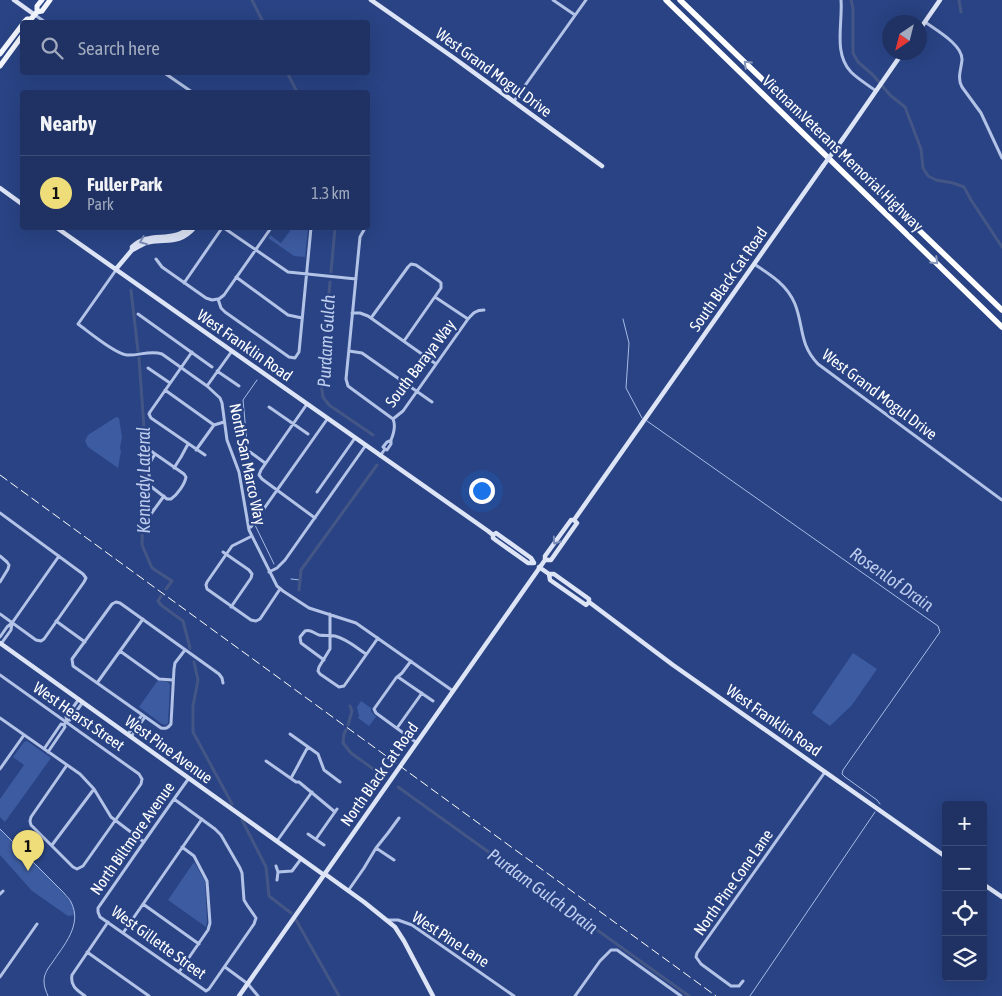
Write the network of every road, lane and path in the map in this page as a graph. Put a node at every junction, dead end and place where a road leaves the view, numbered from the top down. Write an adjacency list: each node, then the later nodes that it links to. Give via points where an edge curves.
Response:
1 (14, 0): 13 (street)
2 (42, 0): 13 (main road)
3 (50, 0): 13 (main road)
4 (371, 0): 25 (street, West Grand Mogul Drive)
5 (553, 0): 12 (street)
6 (586, 0): 12 (street)
7 (662, 0): 18 (highway)
8 (666, 0): 18 (highway, Vietnam Veterans Memorial Highway)
9 (680, 0): 50 (highway, Vietnam Veterans Memorial Highway, one-way to 9)
10 (841, 0): 23 (street, via 843,59 853,74)
11 (940, 0): 14 (street)
12 (575, 15): 25 (street)
13 (34, 17)
14 (927, 19)
15 (927, 23): 26 (street, via 961,52 960,82 982,113)
16 (20, 28): 19 (main road)
17 (20, 39): 21 (main road)
18 (712, 44): 56 (highway, Vietnam Veterans Memorial Highway, one-way to 56)
19 (0, 54)
20 (898, 60): 23 (street, South Black Cat Road)
21 (0, 66)
22 (167, 75): 24 (street)
23 (880, 86): 41 (street, South Black Cat Road, bridge)
24 (189, 90)
25 (514, 101): 27 (street, West Grand Mogul Drive)
26 (1002, 158)
27 (602, 166)
28 (0, 188): 29 (street)
29 (20, 203)
30 (60, 230): 42 (street, West Franklin Road)
31 (186, 230): 38 (street, one-way to 38, via 172,237 140,240)
32 (192, 230): 38 (street, via 179,239 143,243)
33 (222, 230): 46 (street)
34 (226, 230): 39 (street)
35 (270, 230): 39 (street)
36 (311, 230): 43 (street)
37 (364, 230): 45 (street, via 360,236)
38 (132, 250): 42 (street)
39 (256, 250): 43 (street, via 288,272); 44 (street)
40 (156, 259): 46 (street)
41 (754, 264): 94 (street, West Grand Mogul Drive, via 778,280 790,294 806,346 818,364); 105 (street, South Black Cat Road, via 574,520 577,523 551,560 546,560)
42 (116, 269): 58 (street, West Franklin Road); 64 (street, via 78,324 124,355 158,353)
43 (307, 274): 45 (street); 53 (street)
44 (236, 277): 48 (street); 53 (street, via 288,314)
45 (356, 279): 51 (street)
46 (184, 283): 48 (street, via 206,298)
47 (436, 297): 54 (street, via 441,286 439,281 411,264); 55 (street); 57 (street)
48 (218, 299): 53 (street, via 225,312 289,357 295,358 299,352)
49 (484, 310): 55 (street, South Baraya Way, via 478,310)
50 (1002, 310)
51 (352, 312): 54 (street); 59 (street)
52 (138, 314): 60 (street)
53 (302, 318)
54 (371, 318): 57 (street)
55 (468, 319): 61 (street, South Baraya Way)
56 (1002, 327)
57 (404, 341): 61 (street)
58 (232, 351): 65 (street); 72 (street, West Franklin Road)
59 (349, 351): 70 (street, via 362,353); 75 (street, via 348,386)
60 (192, 352): 62 (street); 64 (street)
61 (436, 364): 70 (street, South Baraya Way)
62 (212, 367)
63 (148, 368): 66 (street)
64 (181, 368): 66 (street); 67 (street)
65 (217, 371): 67 (street); 68 (street)
66 (170, 383): 69 (street)
67 (207, 386): 76 (street, North San Marco Way, via 220,398)
68 (239, 386)
69 (165, 390): 77 (street); 81 (street, via 149,414)
70 (416, 391): 71 (street); 75 (street, South Baraya Way, via 403,411)
71 (432, 402)
72 (307, 404): 74 (street, West Franklin Road); 78 (street)
73 (269, 407): 78 (street)
74 (328, 418): 80 (street, West Franklin Road); 91 (street)
75 (393, 419): 88 (street, South Baraya Way, via 391,444)
76 (224, 422): 77 (street); 101 (street, North San Marco Way, via 239,472)
77 (214, 424): 84 (street)
78 (293, 424): 79 (street); 89 (street)
79 (308, 434)
80 (355, 438): 82 (street, West Franklin Road); 92 (street)
81 (188, 444): 84 (street); 90 (street)
82 (366, 446): 88 (street, West Franklin Road); 99 (street)
83 (148, 449): 86 (street)
84 (196, 450): 87 (street)
85 (250, 452): 89 (street)
86 (155, 454): 90 (street); 93 (street, via 149,464 149,485)
87 (204, 455)
88 (380, 456): 105 (street, West Franklin Road, via 493,535 492,538)
89 (266, 463): 91 (street, via 259,475)
90 (174, 468): 93 (street, via 186,477 185,481 174,497 167,499)
91 (277, 490): 99 (street); 100 (street)
92 (317, 492)
93 (164, 496): 96 (street)
94 (1002, 500)
95 (146, 506): 96 (street)
96 (153, 511): 98 (street)
97 (0, 513): 104 (street)
98 (148, 518)
99 (315, 518): 106 (street, via 285,560)
100 (251, 527)
101 (252, 536): 102 (street); 106 (street, North San Marco Way)
102 (225, 553): 109 (street, via 206,587); 109 (street, via 252,574)
103 (0, 556): 107 (street, via 9,565)
104 (59, 556): 113 (street, via 86,578); 114 (street)
105 (540, 568): 130 (street, North Black Cat Road); 148 (street, West Franklin Road, via 549,574 550,580 586,604 588,602)
106 (269, 572): 108 (street, North San Marco Way)
107 (0, 582)
108 (280, 589): 109 (street, via 256,621); 111 (street, via 309,608)
109 (231, 607)
110 (0, 614): 114 (street)
111 (330, 614): 115 (street); 117 (street, via 356,623)
112 (143, 619): 118 (street, via 116,602); 120 (street); 121 (street)
113 (56, 621): 114 (street, via 41,641); 118 (street)
114 (12, 623): 116 (street); 119 (street, via 11,630)
115 (331, 635): 122 (street); 123 (street, via 330,649); 123 (street, via 306,630 300,636 302,644)
116 (0, 637)
117 (378, 638): 122 (street); 124 (street)
118 (85, 642): 128 (street, via 72,660 73,666)
119 (0, 643): 132 (street, West Pine Avenue)
120 (185, 650): 127 (street, via 174,666); 129 (street, via 219,674)
121 (120, 651): 127 (street, via 156,677); 128 (street)
122 (366, 654): 123 (street, via 341,688 319,673)
123 (324, 660)
124 (411, 661): 126 (street); 130 (street)
125 (0, 675): 136 (street, West Hearst Street)
126 (398, 676): 131 (street); 137 (street, via 374,710)
127 (173, 680): 134 (street, via 171,724 161,728)
128 (97, 683): 134 (street)
129 (222, 683)
130 (453, 691): 141 (street, North Black Cat Road)
131 (422, 693): 133 (street); 137 (street)
132 (81, 701): 136 (street); 140 (street, West Pine Avenue)
133 (433, 701)
134 (143, 716): 140 (street)
135 (0, 718): 139 (street)
136 (66, 722): 143 (street, via 61,724); 144 (street); 157 (street, West Hearst Street, via 142,779)
137 (397, 728): 141 (street)
138 (290, 734): 142 (street)
139 (24, 735): 143 (street); 147 (street)
140 (129, 736): 149 (street, West Pine Avenue)
141 (417, 743): 171 (street, North Black Cat Road)
142 (308, 747): 150 (street); 151 (street, via 318,754 324,770)
143 (44, 748): 144 (street)
144 (48, 752): 146 (street)
145 (266, 761): 150 (street)
146 (67, 765): 152 (street); 162 (street, via 30,820)
147 (0, 769)
148 (826, 772): 166 (street, West Franklin Road); 187 (street, North Pine Cone Lane, via 697,953 701,964 731,986 738,986)
149 (189, 778): 154 (street, North Biltmore Avenue); 160 (street, West Pine Avenue)
150 (291, 778): 153 (street)
151 (340, 782)
152 (94, 789): 157 (street); 162 (street)
153 (312, 792): 159 (street, via 336,810); 160 (street)
154 (174, 799): 156 (street); 161 (street, North Biltmore Avenue)
155 (399, 818): 165 (street)
156 (202, 819): 164 (street); 184 (street, via 221,835 238,863 244,900 256,918)
157 (115, 820): 161 (street); 162 (street, via 83,866 77,869)
158 (308, 834): 159 (street)
159 (316, 839): 163 (street)
160 (277, 841): 167 (street, West Pine Avenue)
161 (144, 842): 177 (street, North Biltmore Avenue)
162 (52, 845)
163 (324, 845)
164 (182, 847): 176 (street); 182 (street, via 194,856 208,885 210,923)
165 (376, 848): 168 (street); 174 (street)
166 (942, 854)
167 (302, 859): 170 (street, via 292,871); 171 (street, West Pine Avenue)
168 (394, 860)
169 (276, 866): 170 (street)
170 (278, 872): 172 (street)
171 (324, 874): 174 (street, West Pine Lane); 188 (street, North Black Cat Road)
172 (278, 880)
173 (987, 887): 175 (street)
174 (348, 890): 178 (street, West Pine Lane)
175 (1002, 897)
176 (143, 904): 181 (street); 182 (street)
177 (98, 912): 179 (street, West Gillette Street)
178 (386, 920): 194 (street, via 404,941); 195 (street, West Pine Lane, via 412,925)
179 (108, 922): 181 (street, West Gillette Street); 183 (street)
180 (37, 924): 186 (street)
181 (123, 932): 185 (street, West Gillette Street)
182 (198, 944): 185 (street)
183 (87, 952): 189 (street); 190 (street, via 73,972 72,982 75,989)
184 (225, 967): 185 (street, West Gillette Street, via 206,991); 188 (street)
185 (178, 972)
186 (0, 977)
187 (744, 981)
188 (248, 984): 192 (street, North Black Cat Road); 193 (street)
189 (142, 994): 191 (street)
190 (85, 996)
191 (149, 996)
192 (239, 996)
193 (258, 996)
194 (433, 996)
195 (514, 996)
196 (575, 996): 197 (street, via 600,961 613,949)
197 (681, 996)

